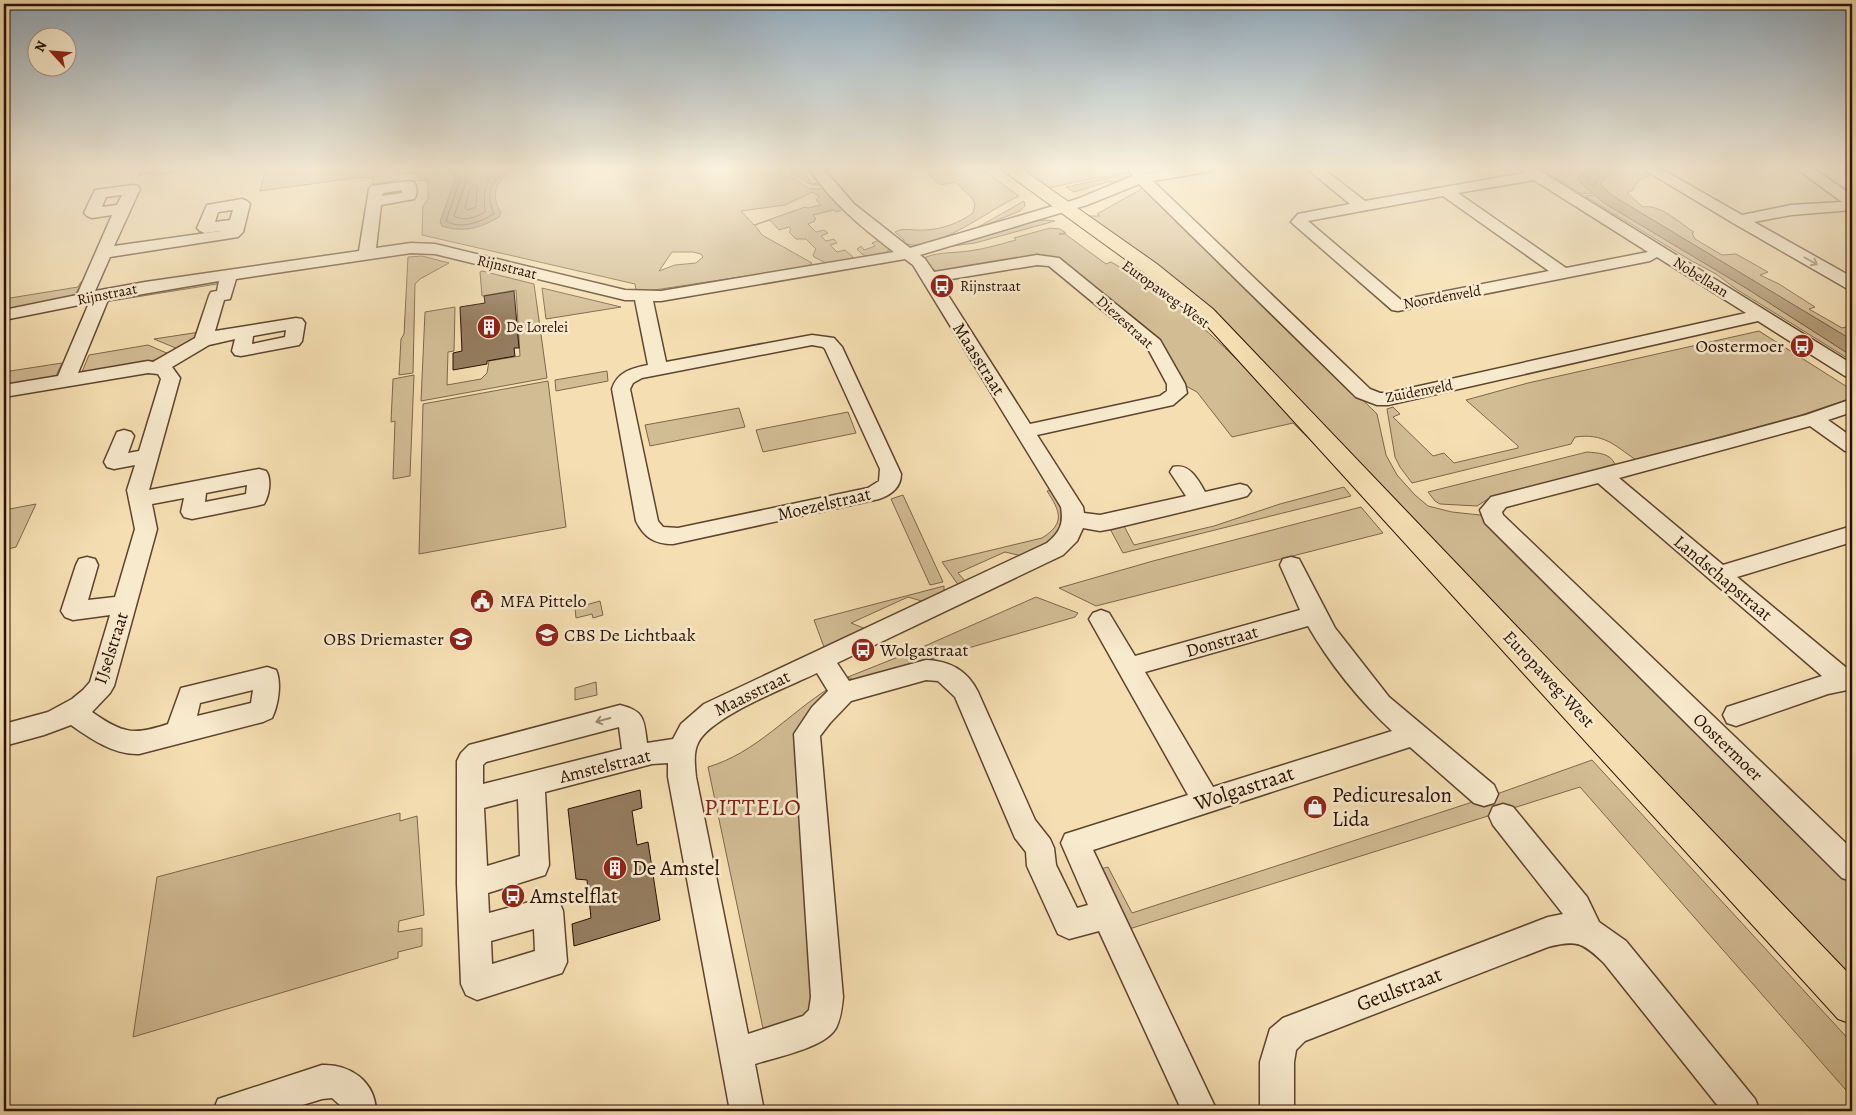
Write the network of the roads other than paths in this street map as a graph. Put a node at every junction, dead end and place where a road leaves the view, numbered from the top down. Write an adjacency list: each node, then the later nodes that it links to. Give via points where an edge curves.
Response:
1 (117, 219): 14 (street)
2 (372, 219): 15 (street)
3 (862, 219): 16 (street, Maasstraat)
4 (1024, 219): 16 (street, Rijnstraat)
5 (1073, 219): 74 (main road, Europaweg-West, via 1172,285 1206,313)
6 (1184, 219): 25 (street, Zuidenveld, via 1363,394 1377,399)
7 (1301, 219): 18 (street, Noordenveld, via 1299,222 1398,306)
8 (1485, 219): 18 (street)
9 (1596, 219): 17 (street, Nobellaan)
10 (1601, 219): 25 (street, Nobellaan)
11 (1743, 219): 12 (street)
12 (1738, 220): 21 (street, one-way to 21)
13 (237, 224): 14 (street, via 235,232 221,236)
14 (102, 253): 22 (street)
15 (367, 254): 19 (street, Rijnstraat); 23 (street, Rijnstraat, via 411,248 435,249)
16 (908, 254): 20 (street, Maasstraat, via 919,262); 23 (street, Rijnstraat)
17 (1650, 256): 18 (street, Noordenveld); 25 (street, Nobellaan)
18 (1563, 273)
19 (230, 275): 22 (street, Rijnstraat); 27 (street, via 224,295 217,296)
20 (930, 278): 35 (street, Maasstraat); 35 (street, Diezestraat, via 1037,260 1053,261 1154,344 1176,384 1177,394 1166,401)
21 (1852, 284)
22 (93, 297): 24 (street, Rijnstraat); 31 (street)
23 (644, 297): 29 (street)
24 (4, 315)
25 (1755, 317): 30 (street, Nobellaan)
26 (245, 332): 27 (street)
27 (203, 341): 28 (street)
28 (157, 368): 31 (street, via 138,368); 38 (street, IJselstraat, via 172,378)
29 (658, 368): 29 (street, Moezelstraat, via 627,377 621,389 647,520 651,530 657,534 678,536 779,515 872,494 890,483 890,469 833,346 828,342 812,340)
30 (1852, 372)
31 (65, 381): 32 (street)
32 (4, 391)
33 (1852, 405): 34 (street, Oostermoer)
34 (1813, 419): 37 (street); 40 (street, Oostermoer)
35 (1025, 431): 45 (street, Maasstraat, via 1072,507)
36 (124, 436): 38 (street, via 114,462)
37 (1852, 446)
38 (147, 456): 43 (street, IJselstraat, via 138,490)
39 (1180, 472): 44 (street)
40 (1603, 476): 49 (street, Landschapstraat); 69 (street, Oostermoer, via 1499,502 1491,510 1493,518)
41 (196, 488): 43 (street)
42 (1240, 491): 44 (street)
43 (141, 499): 50 (street, IJselstraat, via 146,529)
44 (1198, 500): 45 (street, via 1100,523)
45 (1075, 519): 53 (street, Maasstraat, via 1066,540 1055,549)
46 (1852, 534): 49 (street)
47 (87, 565): 50 (street, IJselstraat, via 73,612)
48 (1291, 565): 51 (street)
49 (1719, 574): 55 (street, Landschapstraat)
50 (125, 604): 57 (street, IJselstraat, via 101,686 94,697)
51 (1314, 615): 54 (street, Donstraat); 61 (street, via 1380,704)
52 (1101, 619): 54 (street)
53 (821, 659): 56 (street); 62 (street, Maasstraat, via 713,711 696,726)
54 (1130, 666): 66 (street)
55 (1848, 680): 58 (street)
56 (843, 693): 68 (street, via 926,670 940,670 954,677 965,692 1025,829); 75 (street, via 820,715 807,734 827,997 824,1018 813,1029)
57 (74, 712): 59 (street, via 122,742 147,741); 60 (street, IJselstraat, via 43,726)
58 (1736, 715)
59 (179, 731)
60 (4, 735)
61 (1414, 735): 66 (street, Wolgastraat); 73 (street, Geulstraat, via 1494,805 1576,907)
62 (680, 750): 63 (street, Amstelstraat); 75 (street, via 682,777)
63 (636, 757): 64 (street, Amstelstraat); 65 (street, one-way to 65, via 631,722 620,716 478,753 470,761)
64 (531, 784): 65 (street, Amstelstraat); 70 (street, via 535,865)
65 (471, 799): 70 (street)
66 (1206, 800): 67 (street, Wolgastraat)
67 (1075, 843): 68 (street, Wolgastraat); 71 (street)
68 (1040, 848): 71 (street, via 1042,866 1069,924)
69 (1852, 868)
70 (472, 884): 72 (street)
71 (1107, 915): 79 (street)
72 (476, 931)
73 (1588, 932): 80 (street, Geulstraat, via 1570,927 1548,932 1294,1029 1282,1041 1277,1062); 81 (street, Geulstraat, via 1615,952)
74 (1852, 1005)
75 (736, 1054): 78 (street)
76 (230, 1111): 77 (street, via 322,1082 338,1082 350,1089 360,1106)
77 (359, 1111)
78 (747, 1111)
79 (1200, 1111)
80 (1277, 1111)
81 (1743, 1111)

